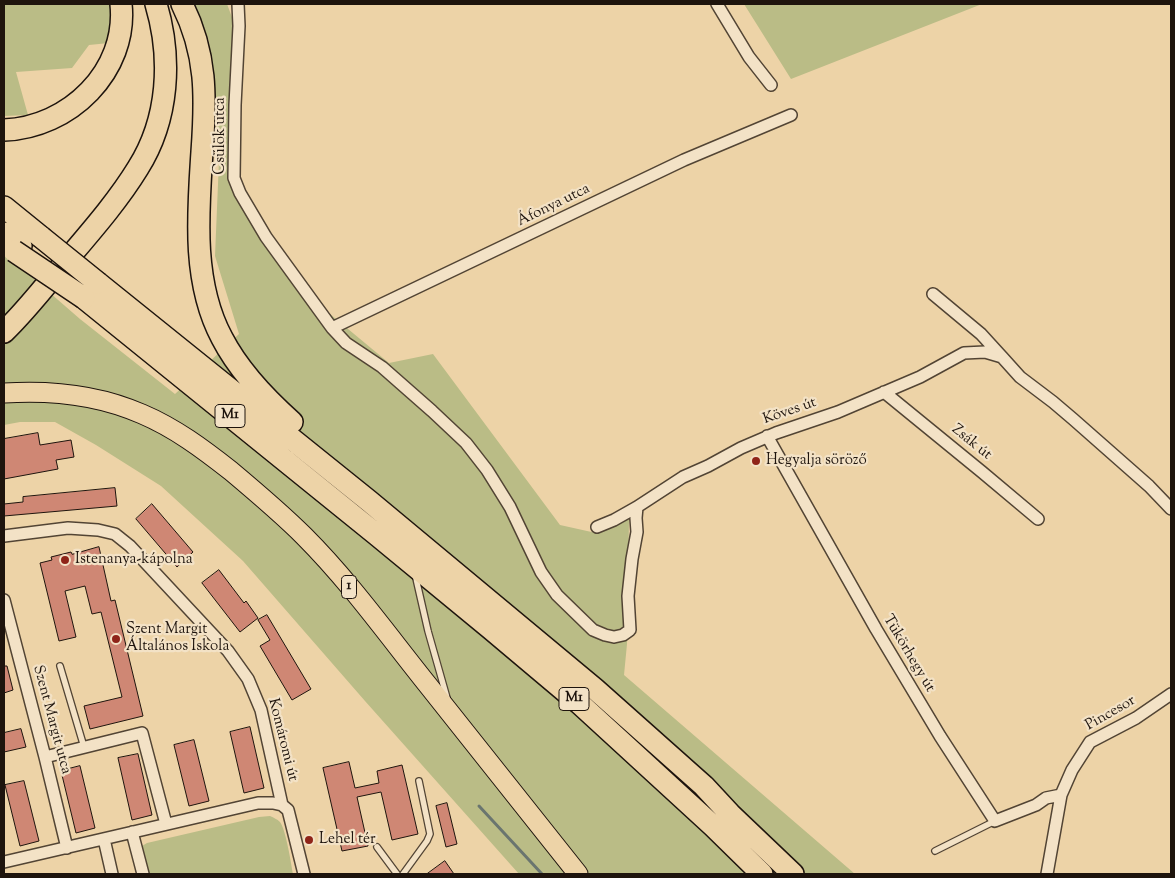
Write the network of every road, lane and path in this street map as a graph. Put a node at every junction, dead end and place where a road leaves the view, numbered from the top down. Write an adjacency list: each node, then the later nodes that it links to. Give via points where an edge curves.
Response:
1 (121, 4): 8 (highway, via 122,21 113,57 106,72 86,95 65,112 44,122)
2 (156, 4): 15 (highway, via 164,37 166,73 156,131 146,153 81,244)
3 (182, 4): 20 (highway, via 196,38 204,80 200,245 204,285 214,322 248,378 275,407 338,463)
4 (238, 4): 14 (street, Csülök utca, via 234,178 266,237)
5 (717, 4): 6 (street)
6 (771, 85)
7 (791, 115): 14 (street, Áfonya utca, via 684,160)
8 (4, 130)
9 (4, 207): 12 (highway, M1, bridge, via 41,237)
10 (4, 233): 11 (highway)
11 (13, 247): 12 (highway, bridge)
12 (91, 290): 20 (highway, M1); 26 (highway, M1)
13 (934, 294): 16 (street, via 981,334)
14 (332, 328): 21 (street, Csülök utca, via 346,343 382,367 466,443 510,507 541,572 556,595 593,630 614,637 630,630 628,596 637,532)
15 (4, 332)
16 (1002, 357): 17 (street, Köves út, via 985,352 964,353); 22 (street, via 1020,377 1067,414)
17 (884, 392): 19 (street, Köves út, via 838,412); 23 (street, Zsák út)
18 (4, 393): 30 (main road, 1, via 68,394 110,403 160,422 196,445 254,490 304,536 371,613)
19 (767, 436): 21 (street, Köves út, via 683,477); 36 (street, Tükörhegy út, via 876,629)
20 (369, 501): 51 (highway, M1, via 596,689 704,786)
21 (637, 507): 24 (street, Köves út)
22 (1171, 509)
23 (1038, 519)
24 (597, 526)
25 (4, 536): 35 (street, Komáromi út, via 68,528 98,530 115,534 130,546 228,651 248,679 261,710)
26 (413, 565): 30 (lane); 50 (highway, M1, via 579,703)
27 (4, 600): 32 (street, Szent Margit utca)
28 (60, 666): 31 (lane)
29 (1171, 694): 34 (street, Pincesor, via 1136,718 1090,742)
30 (451, 714): 49 (main road, 1)
31 (84, 747): 32 (street); 37 (street, via 142,733)
32 (45, 757): 41 (street, Szent Margit utca)
33 (419, 781): 48 (lane, via 430,835)
34 (1061, 795): 36 (street, via 1046,798); 52 (street, Pincesor)
35 (282, 805): 37 (street, via 258,803); 46 (street, Komáromi út, via 288,810)
36 (995, 821): 42 (lane)
37 (166, 824): 38 (street)
38 (132, 832): 39 (street); 45 (street)
39 (104, 839): 41 (street); 44 (street)
40 (377, 847): 47 (lane)
41 (67, 848): 43 (street)
42 (935, 851)
43 (4, 862)
44 (112, 874)
45 (143, 874)
46 (304, 874)
47 (396, 874)
48 (403, 874)
49 (578, 874)
50 (762, 874)
51 (793, 874)
52 (1047, 874)

